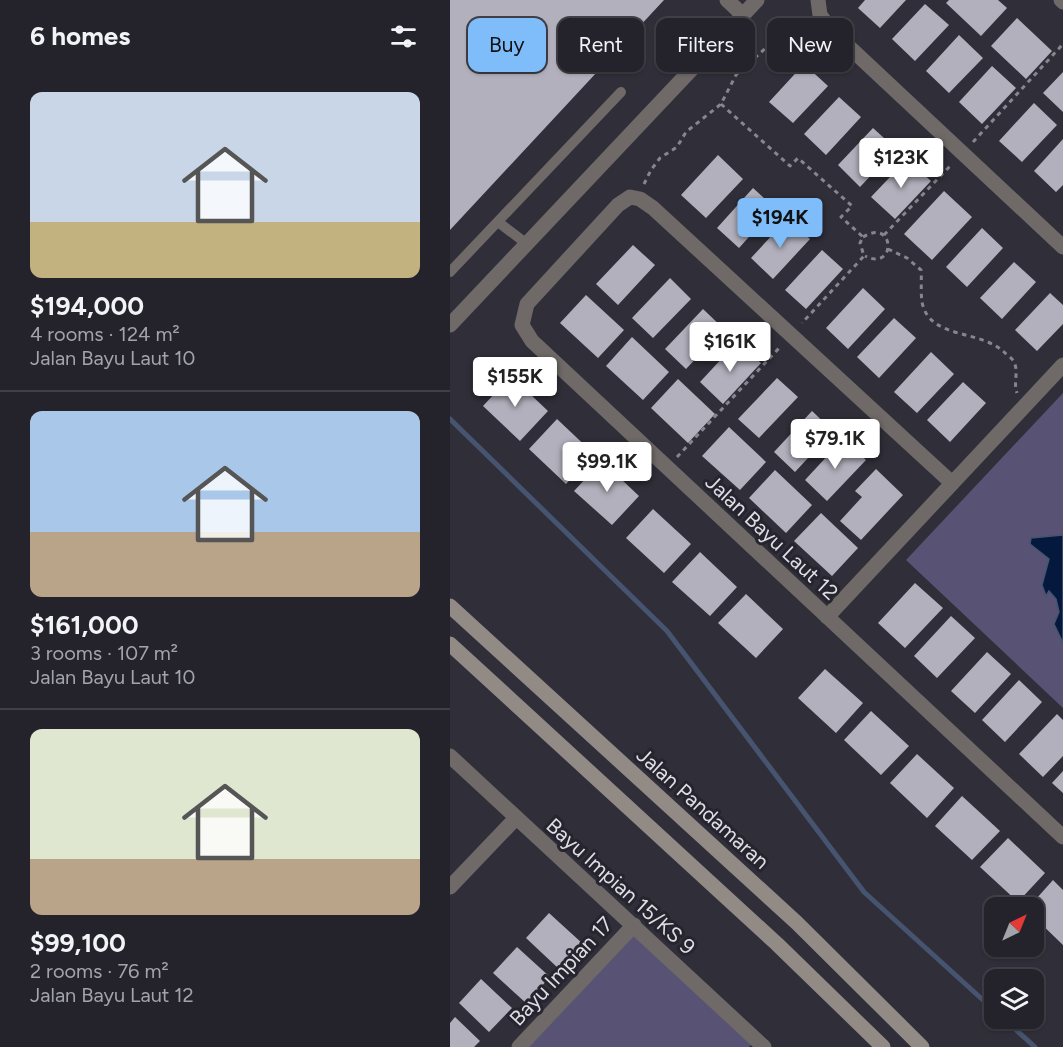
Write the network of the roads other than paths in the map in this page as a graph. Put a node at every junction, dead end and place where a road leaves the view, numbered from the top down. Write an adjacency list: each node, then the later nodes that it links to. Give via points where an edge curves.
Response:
1 (727, 0): 4 (street)
2 (757, 0): 4 (street)
3 (819, 7): 8 (street, via 832,31)
4 (743, 15): 7 (street)
5 (621, 92): 6 (lane)
6 (498, 222): 7 (lane); 9 (lane)
7 (527, 244): 10 (street)
8 (1063, 247)
9 (450, 272)
10 (450, 326)
11 (1063, 365): 12 (street)
12 (952, 483): 14 (street); 14 (street, Jalan Bayu Laut 12, via 653,208 630,197 618,205 527,304 522,325 532,341)
13 (450, 606): 24 (main road, Jalan Pandamaran, via 797,923)
14 (827, 617): 18 (street, Jalan Bayu Laut 12)
15 (450, 644): 23 (main road, via 777,944)
16 (450, 756): 17 (street, Bayu Impian 15/KS 9)
17 (516, 818): 19 (street); 20 (street, Bayu Impian 15/KS 9)
18 (1063, 837)
19 (450, 887)
20 (634, 925): 21 (street, Bayu Impian 15/KS 9); 22 (street, Bayu Impian 17)
21 (757, 1044)
22 (519, 1047)
23 (883, 1047)
24 (922, 1047)

